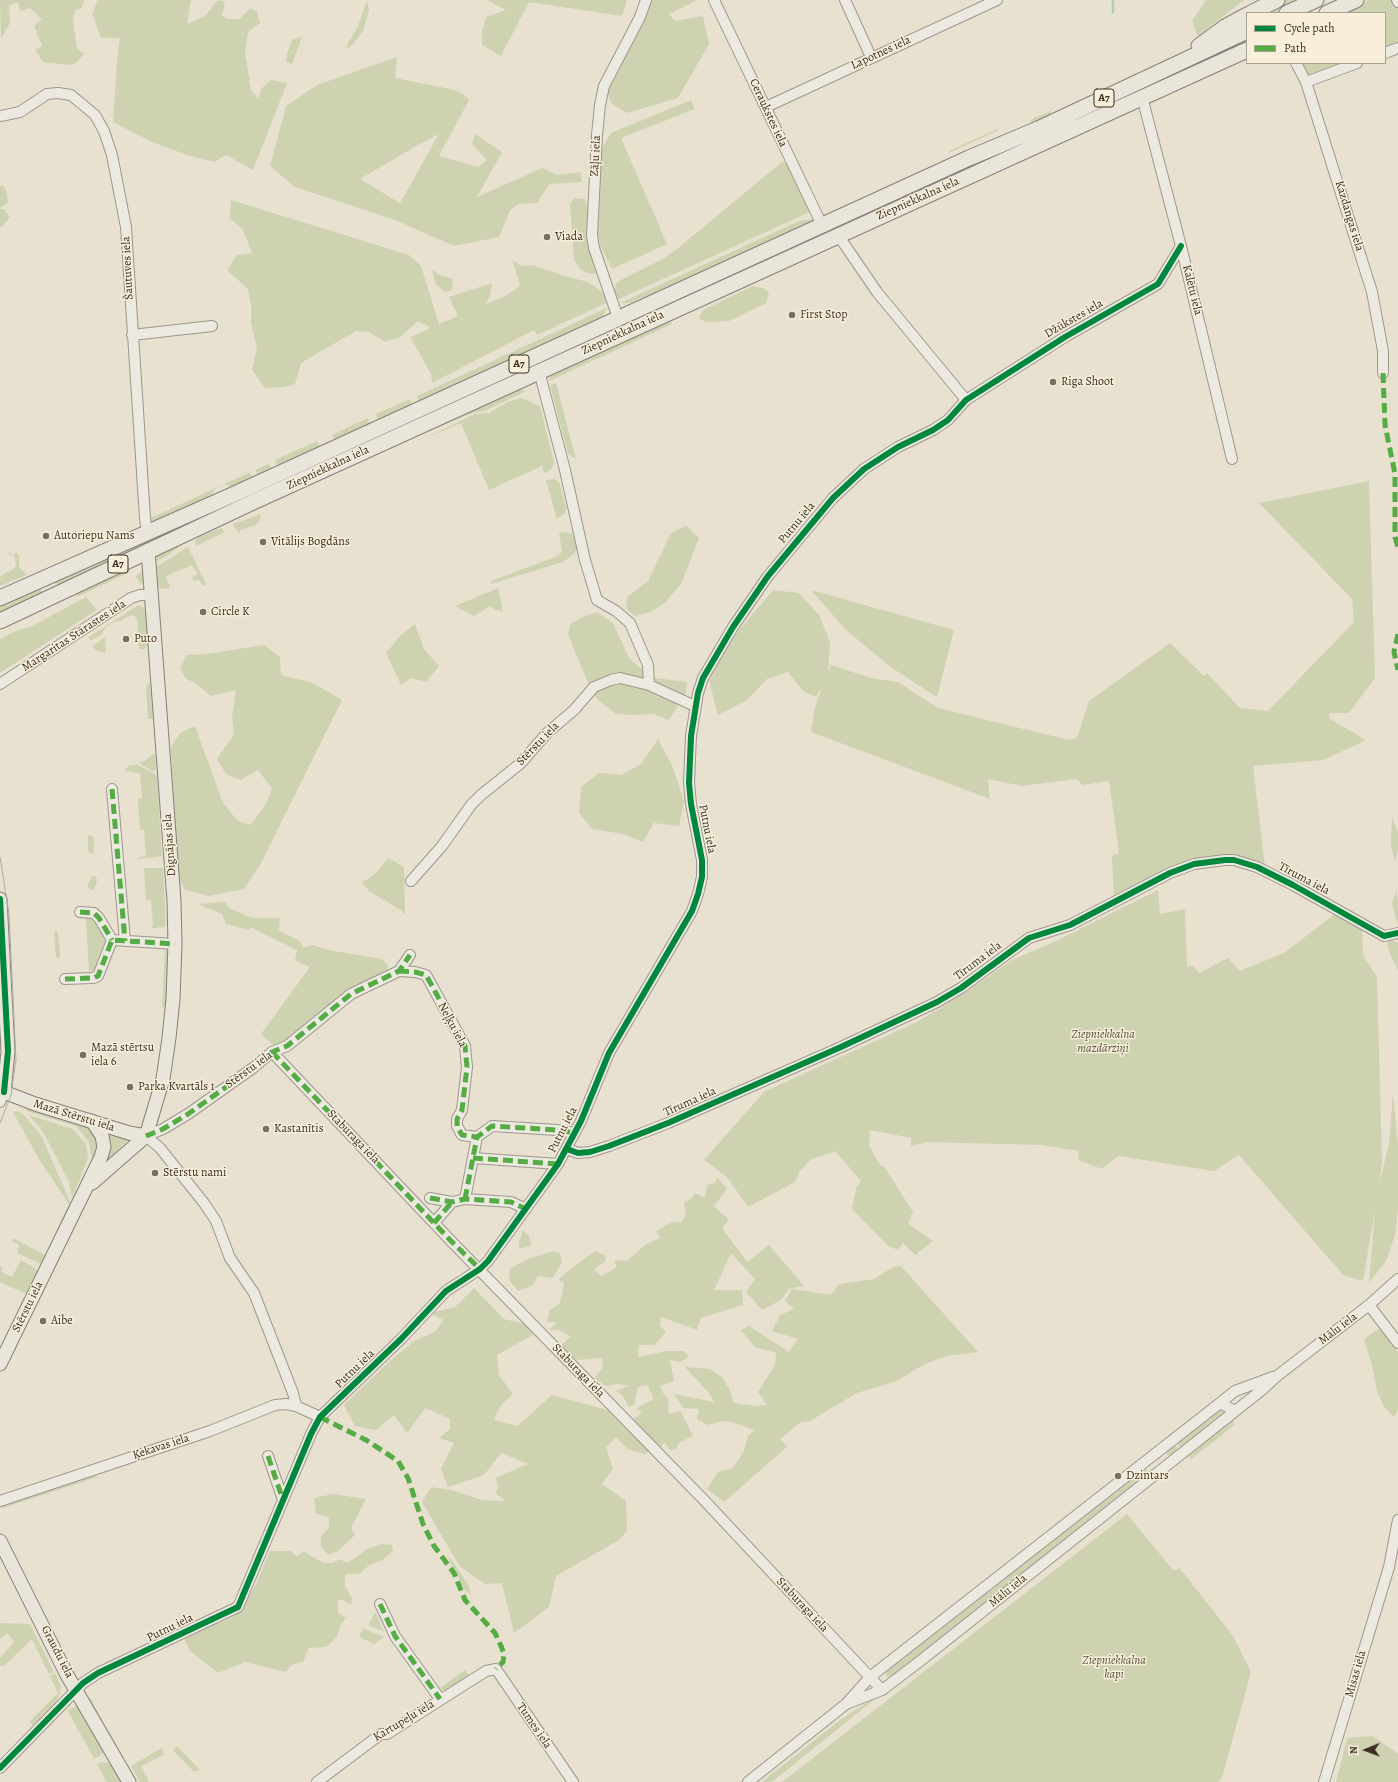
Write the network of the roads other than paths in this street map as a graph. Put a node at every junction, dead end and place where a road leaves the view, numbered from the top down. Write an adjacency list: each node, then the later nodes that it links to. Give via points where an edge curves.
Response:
1 (646, 0): 29 (street, Zāļu iela, via 604,86 597,135 592,235)
2 (714, 0): 22 (street, Ceraukstes iela)
3 (845, 0): 16 (street)
4 (1356, 0): 10 (highway)
5 (991, 1): 16 (street, Lapotnes iela)
6 (1270, 1): 8 (highway)
7 (1305, 6): 9 (highway)
8 (1253, 12)
9 (1290, 12)
10 (1330, 12)
11 (1246, 16): 19 (highway)
12 (1246, 31): 19 (highway, Ziepniekkalna iela / A7)
13 (1398, 48): 15 (street)
14 (1246, 50): 21 (highway, Ziepniekkalna iela / A7)
15 (1386, 53)
16 (871, 57): 22 (street, Lapotnes iela)
17 (1297, 64): 20 (street, Kazdangas iela)
18 (1354, 64): 20 (street)
19 (1169, 66): 24 (highway, Ziepniekkalna iela / A7, via 1038,129)
20 (1306, 82): 34 (street, Kazdangas iela, via 1372,292 1383,351)
21 (1142, 97): 25 (highway, Ziepniekkalna iela / A7); 26 (street, Kalētu iela)
22 (766, 107): 24 (street, Ceraukstes iela)
23 (0, 116): 31 (street, Šautuves iela, via 20,112 47,94 58,93 71,95 95,115 104,131 112,155 126,226)
24 (822, 225): 27 (highway, Ziepniekkalna iela / A7)
25 (838, 235): 28 (highway, Ziepniekkalna iela / A7); 35 (street, via 877,292)
26 (1181, 246): 35 (street, Džūkstes iela, via 1158,284 1065,337); 36 (street, Kalētu iela)
27 (728, 268): 28 (highway, via 734,274); 29 (highway, Ziepniekkalna iela / A7)
28 (732, 284): 33 (highway, Ziepniekkalna iela / A7)
29 (618, 318): 32 (highway, Ziepniekkalna iela / A7)
30 (212, 326): 31 (street)
31 (132, 336): 39 (street, Šautuves iela)
32 (540, 354): 33 (highway, via 536,362); 37 (highway, Ziepniekkalna iela / A7)
33 (539, 371): 38 (highway, Ziepniekkalna iela / A7); 47 (street, via 597,600 630,623 648,666)
34 (1383, 373)
35 (966, 400): 48 (street, Putnu iela, via 948,420 880,458 833,498 750,600 703,678)
36 (1232, 459)
37 (230, 496): 38 (highway, via 237,502); 39 (highway, Ziepniekkalna iela / A7)
38 (237, 510): 40 (highway, Ziepniekkalna iela / A7)
39 (147, 533): 41 (highway, Ziepniekkalna iela / A7)
40 (148, 550): 42 (highway, Ziepniekkalna iela / A7); 43 (main road, Dignājas iela)
41 (48, 578): 42 (highway, via 44,588); 44 (highway, Ziepniekkalna iela / A7)
42 (56, 593): 45 (highway, Ziepniekkalna iela / A7)
43 (150, 595): 46 (street, Margaritas Stārastes iela, via 131,598); 56 (main road, Dignājas iela, via 172,871)
44 (0, 598)
45 (0, 621)
46 (0, 684)
47 (649, 685): 48 (street, Stērstu iela); 50 (street, Stērstu iela, via 620,678 594,688 574,710 547,733 521,763 471,805 442,846)
48 (695, 706): 63 (street, Putnu iela, via 689,783 702,860 698,894 692,911 609,1053)
49 (112, 789): 55 (street)
50 (411, 881)
51 (0, 899): 61 (main road, via 8,1051)
52 (80, 912): 54 (street, via 94,913)
53 (1398, 933): 66 (street, Tīruma iela, via 1384,936 1293,884 1234,860 1194,864 1170,873 1070,925 1029,938 961,988 937,1002 841,1047 668,1123 609,1146 578,1153)
54 (112, 940): 55 (street); 59 (street, via 98,976)
55 (125, 941): 56 (street)
56 (175, 944): 64 (main road, Dignājas iela, via 174,999 163,1079)
57 (410, 956): 58 (street, Stērstu iela)
58 (399, 971): 60 (street, Stērstu iela, via 351,994 287,1046); 65 (street, Neļķu iela, via 426,975 465,1046 467,1067 462,1110 457,1119 457,1126 462,1135)
59 (65, 979)
60 (272, 1052): 64 (street, Stērstu iela, via 188,1114); 74 (street, Staburaga iela)
61 (2, 1097): 62 (main road, Mazā Stērstu iela)
62 (92, 1121): 64 (main road, Mazā Stērstu iela); 69 (main road, Stērstu iela, via 102,1136 104,1147)
63 (575, 1133): 65 (street, via 492,1126); 66 (street, Putnu iela)
64 (146, 1136): 69 (main road, Stērstu iela); 82 (street, via 160,1148 216,1221 230,1258 254,1293)
65 (477, 1137): 67 (street)
66 (567, 1149): 68 (street, Putnu iela)
67 (473, 1158): 68 (street); 71 (street)
68 (558, 1164): 73 (street, Putnu iela)
69 (88, 1186): 79 (main road, Stērstu iela)
70 (430, 1198): 72 (street)
71 (465, 1199): 72 (street); 73 (street, via 511,1202)
72 (452, 1202): 74 (street)
73 (526, 1210): 75 (street, Putnu iela, via 488,1262)
74 (434, 1223): 75 (street, Staburaga iela)
75 (480, 1269): 84 (street, Putnu iela, via 446,1290 401,1339); 95 (street, Staburaga iela, via 702,1498)
76 (1398, 1279): 77 (street, Mālu iela)
77 (1369, 1305): 78 (street); 80 (street, Mālu iela)
78 (1398, 1343)
79 (0, 1364)
80 (1277, 1376): 81 (street, Mālu iela, via 1235,1391); 83 (street, Mālu iela)
81 (1220, 1402): 83 (street); 85 (street, Mālu iela)
82 (296, 1406): 84 (street, Ķekavas iela); 89 (street, Ķekavas iela, via 274,1404 192,1438)
83 (1235, 1411): 87 (street, Mālu iela)
84 (320, 1417): 88 (street, Putnu iela)
85 (1153, 1455): 87 (street); 95 (street, Mālu iela)
86 (268, 1456): 88 (street)
87 (1164, 1468): 97 (street, Mālu iela)
88 (283, 1500): 96 (street, Putnu iela, via 238,1607 98,1674)
89 (0, 1501)
90 (1398, 1520): 105 (street, Misas iela, via 1388,1567)
91 (0, 1541): 92 (main road, Graudu iela)
92 (4, 1554): 96 (main road, Graudu iela)
93 (380, 1604): 98 (street, via 395,1636)
94 (496, 1669): 98 (street, Kartupeļu iela, via 486,1671); 103 (street, Tumes iela)
95 (870, 1677): 97 (street, Staburaga iela); 99 (street, Mālu iela)
96 (76, 1689): 100 (street, Putnu iela); 101 (main road, Graudu iela)
97 (882, 1690): 99 (street, Mālu iela)
98 (440, 1699): 102 (street, Kartupeļu iela, via 387,1734 381,1734)
99 (846, 1704): 104 (street, Mālu iela)
100 (0, 1768)
101 (129, 1782)
102 (317, 1782)
103 (573, 1782)
104 (748, 1782)
105 (1324, 1782)

